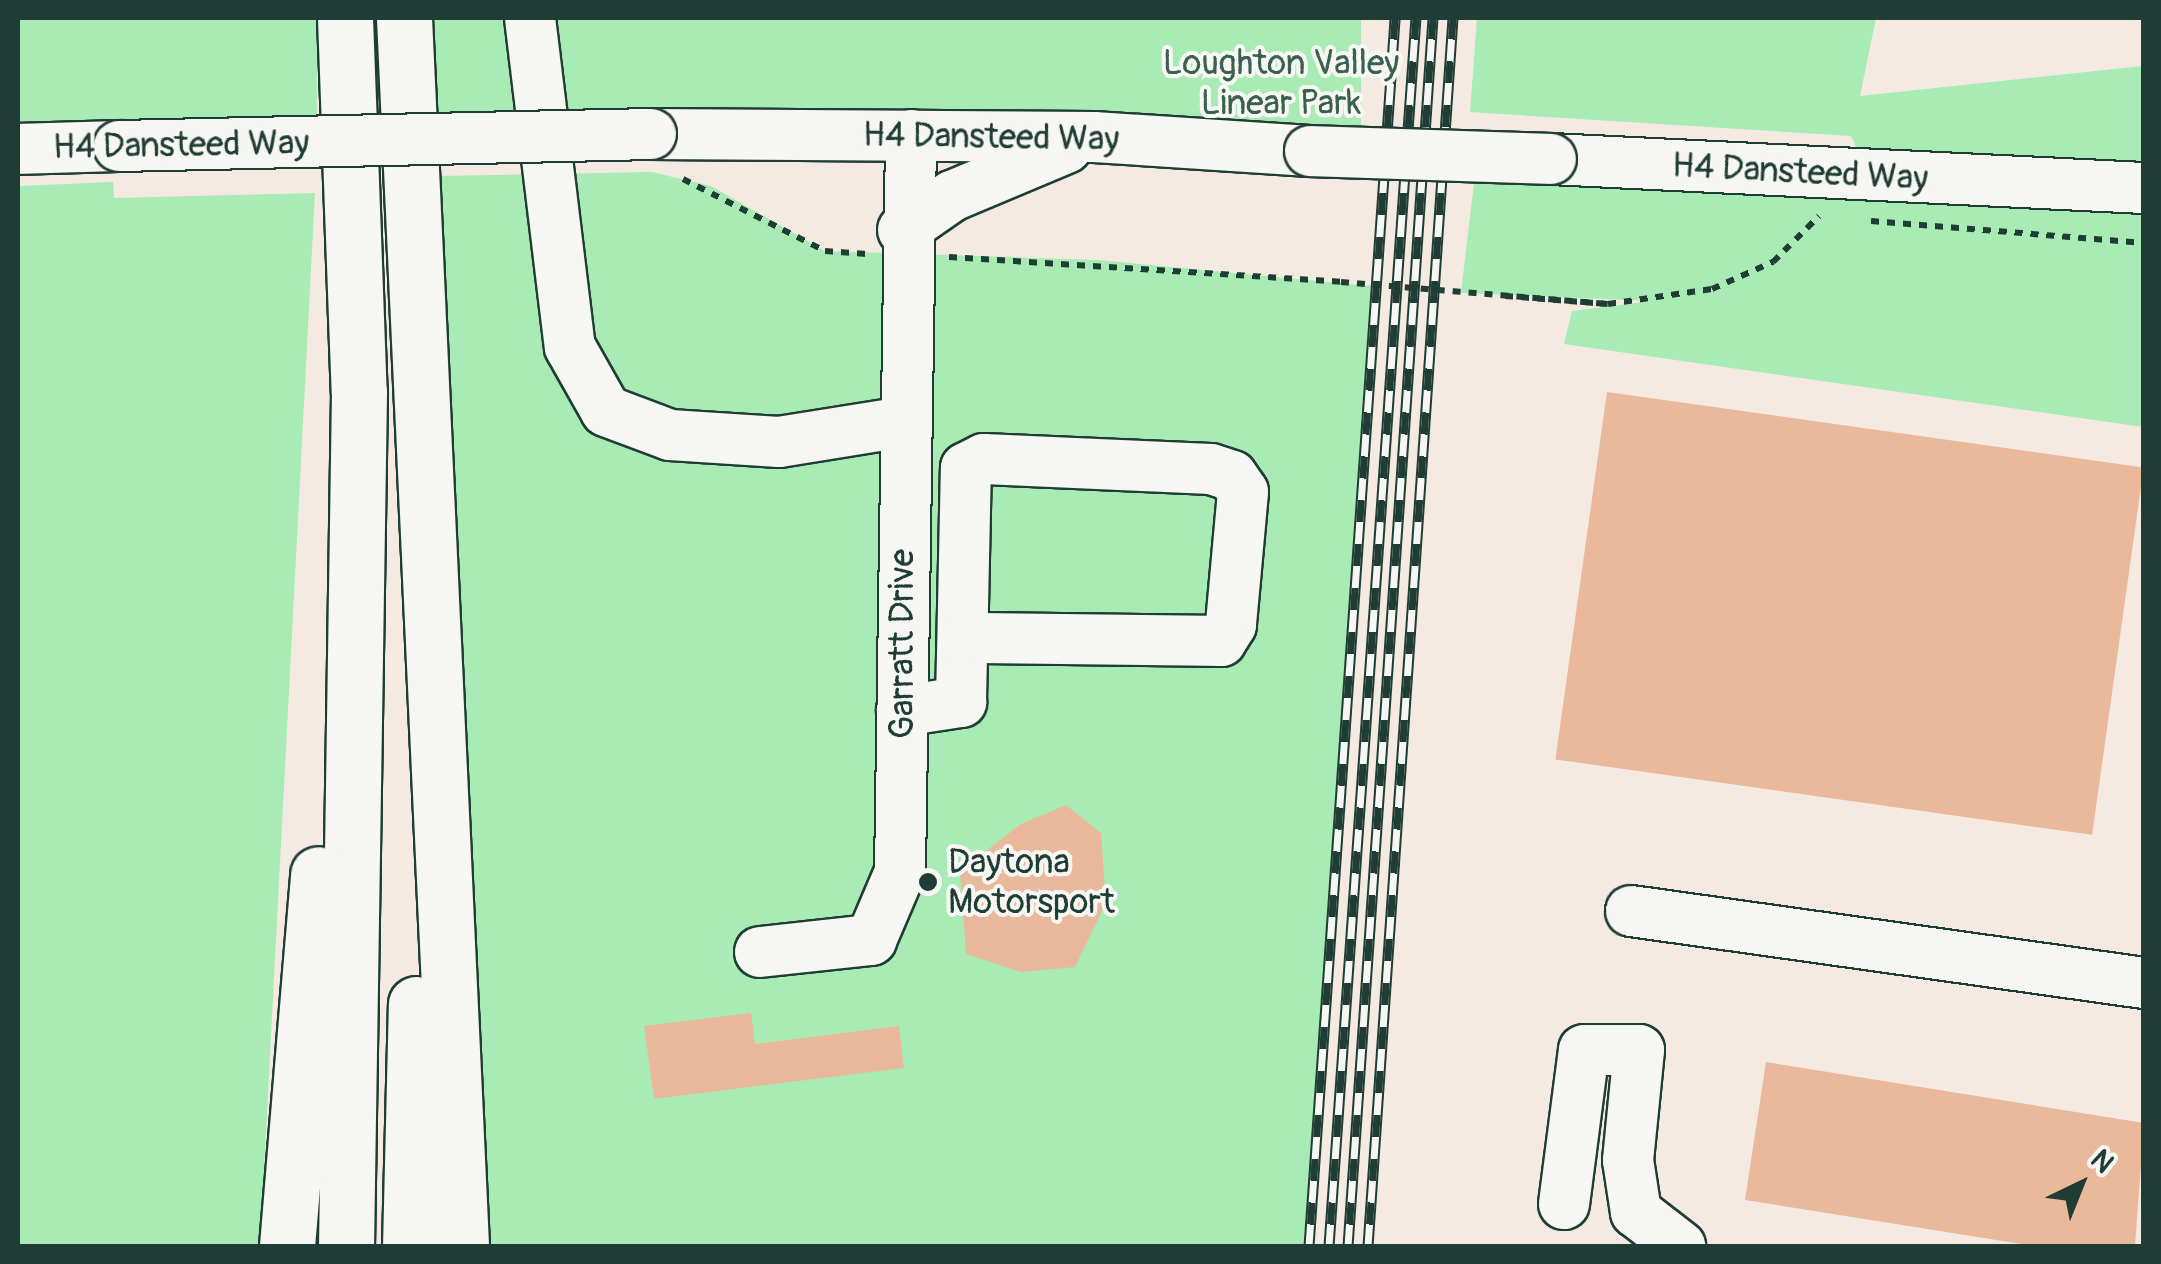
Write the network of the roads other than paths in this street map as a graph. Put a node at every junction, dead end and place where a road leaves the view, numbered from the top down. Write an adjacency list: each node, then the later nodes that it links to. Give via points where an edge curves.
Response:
1 (345, 18): 9 (highway)
2 (404, 18): 11 (highway)
3 (530, 18): 10 (street, via 570,347 606,412 670,435 779,442)
4 (911, 135): 5 (street, H4 Dansteed Way); 6 (street, H4 Dansteed Way, bridge, via 659,155); 8 (street, Garratt Drive)
5 (1094, 137): 7 (street, H4 Dansteed Way, bridge); 8 (street, via 952,196)
6 (18, 149)
7 (2144, 188)
8 (903, 243): 10 (street, Garratt Drive)
9 (359, 392): 18 (highway); 19 (highway)
10 (904, 422): 13 (street, Garratt Drive)
11 (426, 556): 20 (highway); 21 (highway)
12 (963, 638): 12 (street, via 965,481 984,458 1211,469 1232,476 1242,492 1221,641); 13 (street, via 961,702)
13 (902, 711): 15 (street, Garratt Drive, via 900,872 870,940)
14 (1631, 911): 16 (street)
15 (760, 952)
16 (2144, 983)
17 (1564, 1204): 22 (street, via 1584,1050 1639,1050 1628,1160 1636,1212)
18 (287, 1246)
19 (346, 1246)
20 (410, 1246)
21 (461, 1246)
22 (1680, 1246)

